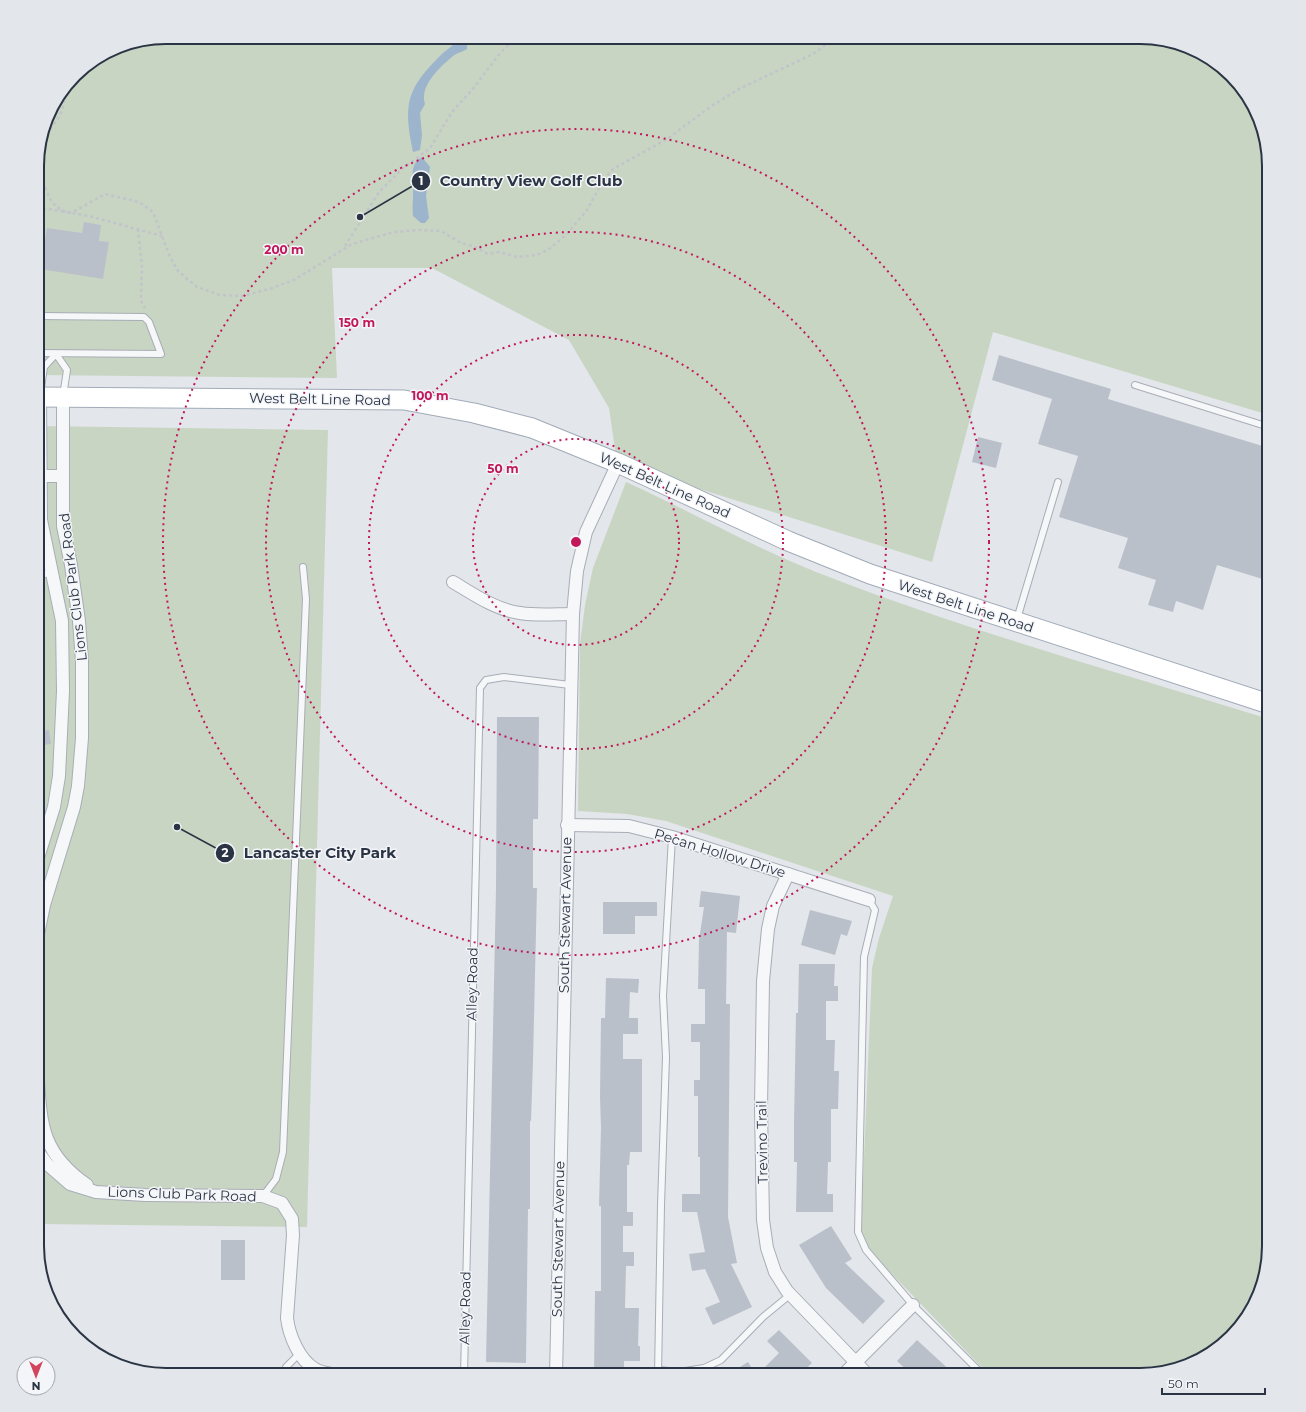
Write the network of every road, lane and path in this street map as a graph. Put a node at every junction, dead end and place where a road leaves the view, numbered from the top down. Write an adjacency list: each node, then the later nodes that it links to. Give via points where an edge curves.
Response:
1 (510, 44): 10 (path, via 445,120 430,148 402,169 378,192)
2 (827, 44): 10 (path, via 813,54 739,89 668,139 613,169 604,179 587,210 566,235 548,250 537,255 517,257 499,252 488,254 460,243 441,231 433,230 374,236)
3 (64, 100): 4 (path, via 62,112)
4 (50, 127)
5 (44, 181): 7 (path, via 46,193 57,207)
6 (44, 208): 7 (path)
7 (68, 213): 8 (path); 9 (path, via 105,194 110,194 139,202 153,212)
8 (138, 229): 9 (path); 12 (path, via 142,267 141,302 146,307)
9 (162, 236): 10 (path, via 170,258 186,280 209,293 231,297 243,296 294,280)
10 (343, 248)
11 (44, 316): 12 (lane)
12 (144, 317): 14 (lane, via 149,322 160,354)
13 (44, 354): 14 (lane)
14 (56, 354): 15 (lane); 18 (lane, via 67,370)
15 (44, 367)
16 (1135, 385): 19 (lane)
17 (44, 397): 18 (main road, West Belt Line Road)
18 (63, 397): 20 (main road, West Belt Line Road, via 404,400 532,428); 22 (street, Lions Club Park Road)
19 (1262, 425)
20 (618, 463): 32 (street, South Stewart Avenue, via 586,532); 33 (main road, West Belt Line Road, via 803,547 870,574)
21 (44, 476): 22 (street)
22 (63, 476): 25 (street, Lions Club Park Road, via 63,526)
23 (1058, 482): 33 (lane)
24 (44, 534): 27 (street, Lions Club Park Road)
25 (71, 565): 27 (street); 30 (street, Lions Club Park Road)
26 (303, 567): 47 (lane, via 306,599 282,1152 276,1179)
27 (52, 572): 28 (lane); 31 (street, Lions Club Park Road)
28 (44, 574)
29 (453, 582): 32 (street, via 498,607 519,613)
30 (77, 605): 31 (street); 37 (street, Lions Club Park Road, via 82,661 82,738)
31 (61, 608): 36 (street, Lions Club Park Road, via 63,691)
32 (573, 614): 34 (street, South Stewart Avenue)
33 (1016, 622): 35 (main road, West Belt Line Road)
34 (570, 685): 38 (street, South Stewart Avenue); 54 (lane, Alley Road, via 504,677 486,680 480,688)
35 (1262, 702)
36 (60, 764): 37 (street); 40 (street, Lions Club Park Road, via 54,807)
37 (79, 765): 43 (street, Lions Club Park Road, via 74,807)
38 (567, 825): 39 (street, Pecan Hollow Drive, via 629,826); 55 (street, South Stewart Avenue)
39 (672, 837): 41 (street, Pecan Hollow Drive); 56 (lane, via 663,996 666,1057)
40 (44, 839)
41 (788, 874): 42 (street, Pecan Hollow Drive); 48 (street, Trevino Trail, via 773,906 762,981 761,1108 763,1220 767,1248 774,1272)
42 (869, 900): 49 (lane, via 875,910 864,957 858,1232 866,1250)
43 (44, 905)
44 (44, 1131): 46 (street, Lions Club Park Road, via 46,1140 58,1159 73,1176)
45 (44, 1160): 46 (street, Lions Club Park Road, via 70,1184)
46 (96, 1192): 47 (street, Lions Club Park Road)
47 (262, 1196): 50 (street, Lions Club Park Road, via 282,1203 292,1219 287,1318 288,1330)
48 (791, 1294): 51 (street, Trevino Trail); 57 (lane, via 763,1317 721,1360)
49 (913, 1305): 51 (street); 60 (lane)
50 (300, 1353): 52 (lane); 53 (street, Lions Club Park Road)
51 (856, 1362): 58 (street); 59 (street, Trevino Trail)
52 (286, 1368)
53 (313, 1368)
54 (464, 1368)
55 (556, 1368)
56 (658, 1368)
57 (704, 1368)
58 (850, 1368)
59 (862, 1368)
60 (976, 1368)

